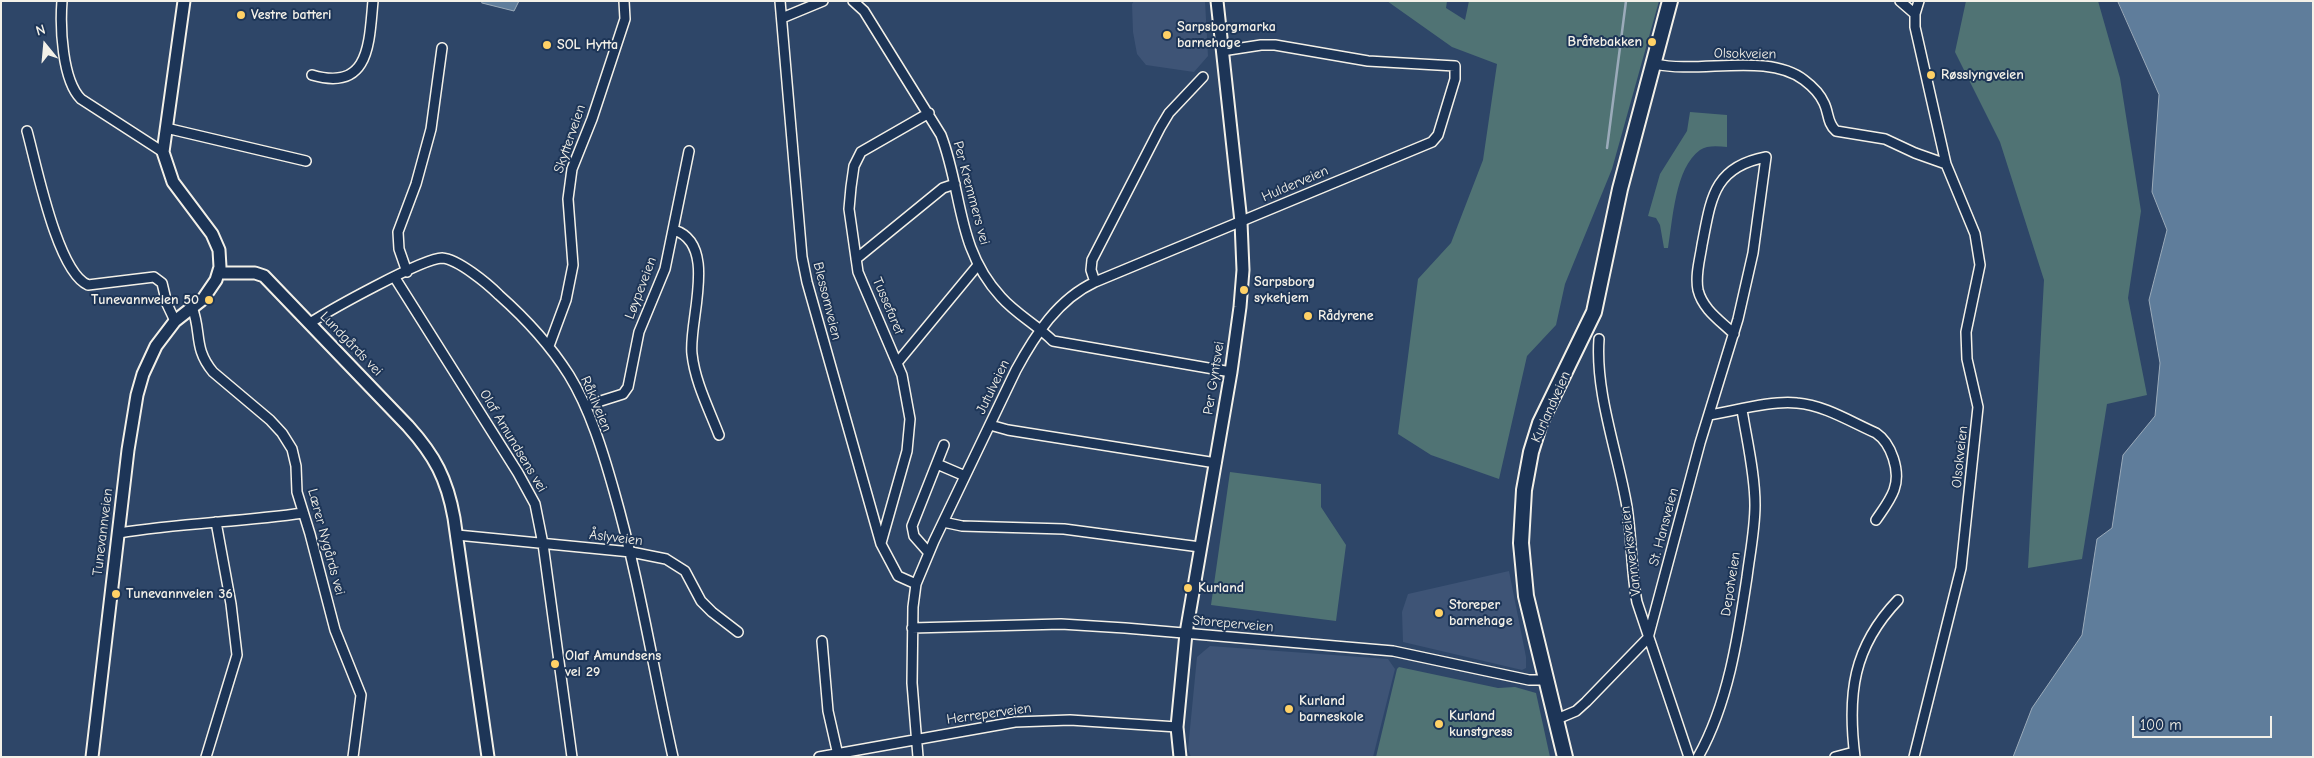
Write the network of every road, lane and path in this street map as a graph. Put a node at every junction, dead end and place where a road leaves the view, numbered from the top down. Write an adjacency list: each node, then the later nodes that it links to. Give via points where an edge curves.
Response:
1 (62, 1): 23 (street, via 63,49 75,92)
2 (184, 1): 20 (street)
3 (373, 1): 17 (street, via 369,43 360,67 335,80)
4 (624, 1): 41 (street, Skytterveien, via 625,19 572,169 568,199 574,265 566,300)
5 (780, 1): 13 (street, Blessomveien)
6 (823, 1): 13 (street)
7 (853, 1): 19 (street, Per Kremmers vei, via 864,11)
8 (1217, 1): 15 (street, Per Gyntsvei)
9 (1670, 1): 16 (main road)
10 (1900, 1): 12 (street)
11 (1919, 1): 12 (street, Olsokveien)
12 (1915, 14): 25 (street, Olsokveien, via 1915,27)
13 (782, 18): 60 (street, Blessomveien, via 804,269)
14 (442, 48): 31 (street, via 431,129 398,232 399,249)
15 (1222, 51): 27 (street, Per Gyntsvei); 27 (street, Hulderveien, via 1275,45 1368,61 1456,66 1456,79 1438,135 1432,142)
16 (1654, 64): 25 (street, Olsokveien, via 1676,68 1766,66 1787,70 1806,81 1821,96 1831,126 1841,133 1885,139); 71 (main road, Kurlandveien, via 1624,172 1594,312 1540,423 1524,490 1522,566 1526,596)
17 (312, 76)
18 (1203, 76): 34 (street, via 1169,113 1160,128 1092,260)
19 (928, 113): 26 (street, Per Kremmers vei, via 944,143); 29 (street, Tussefaret, via 866,149 856,161 849,209)
20 (166, 128): 23 (street); 24 (street)
21 (27, 131): 36 (street, via 49,216 68,262 80,280 88,285 154,277 162,283)
22 (689, 151): 28 (street, Løypeveien)
23 (163, 152): 32 (street, via 173,182 216,244 221,258)
24 (306, 161)
25 (1946, 164): 91 (street, Olsokveien, via 1975,234 1980,256 1966,342 1978,401 1978,422 1961,568)
26 (955, 184): 29 (street, via 944,188); 30 (street, Per Kremmers vei, via 964,232)
27 (1241, 222): 34 (street, Hulderveien); 43 (street, Per Gyntsvei, via 1242,279)
28 (674, 230): 44 (street, Løypeveien, via 662,280 639,332 628,387 623,394); 48 (street, via 688,237 694,248 699,282 691,352 697,379)
29 (856, 258): 42 (street, Tussefaret, via 862,283)
30 (978, 265): 38 (street, Per Kremmers vei, via 1001,298); 42 (street)
31 (407, 272): 33 (street, Råkilveien); 41 (street, Råkilveien, via 443,258 458,264 494,290)
32 (219, 273): 35 (street, Tunevannveien, via 203,299); 37 (street, Lundgårds vei, via 264,276)
33 (395, 278): 37 (street, Råkilveien); 59 (street, Olaf Amundsens vei, via 524,483 534,504)
34 (1094, 282): 38 (street, Jutulveien, via 1067,298)
35 (192, 307): 36 (street, Tunevannveien); 53 (street, Lærer Nygårds vei, via 199,347 206,364 270,420 292,448)
36 (174, 321): 57 (street, Tunevannveien, via 151,356 137,395)
37 (310, 323): 58 (street, Lundgårds vei, via 430,452 447,486)
38 (1042, 330): 43 (street, Per Kremmers vei, via 1053,341); 47 (street, Jutulveien, via 1016,370)
39 (1734, 334): 39 (street, St. Hansveien, via 1753,253 1766,157 1739,164 1718,186 1709,212 1699,263 1697,281 1702,300); 46 (street, St. Hansveien)
40 (1599, 339): 69 (street, Vannverksveien, via 1598,371 1627,508 1633,583)
41 (549, 346): 44 (street, Råkilveien, via 569,374)
42 (897, 363): 60 (street, Tussefaret, via 908,399 910,436)
43 (1231, 372): 50 (street, Per Gyntsvei)
44 (585, 406): 62 (street, Råkilveien)
45 (1742, 410): 46 (street); 54 (street, via 1789,402 1809,405 1882,437 1891,452 1896,484); 89 (street, Depotveien, via 1754,490 1752,543 1738,631 1725,686)
46 (1709, 415): 69 (street, St. Hansveien)
47 (990, 425): 50 (street); 52 (street, Jutulveien)
48 (719, 435)
49 (944, 445): 51 (street)
50 (1216, 463): 61 (street, Per Gyntsvei)
51 (937, 464): 52 (street); 63 (street, via 912,526 916,541)
52 (965, 476): 56 (street, Jutulveien)
53 (303, 513): 55 (street); 79 (street, Lærer Nygårds vei, via 339,640 361,694)
54 (1876, 520)
55 (216, 522): 57 (street); 78 (street, via 237,655)
56 (943, 522): 61 (street, via 962,526 1064,529); 63 (street, Jutulveien)
57 (119, 534): 77 (street, Tunevannveien)
58 (457, 536): 59 (street, Åslyveien); 80 (street, Lundgårds vei)
59 (543, 544): 62 (street, Åslyveien); 81 (street, Olaf Amundsens vei)
60 (881, 544): 64 (street, Blessomveien, via 898,576)
61 (1200, 547): 68 (street, Per Gyntsvei)
62 (631, 552): 67 (street, Åslyveien, via 681,566 701,601); 82 (street, Råkilveien)
63 (929, 553): 64 (street, Jutulveien)
64 (916, 584): 66 (street, Jutulveien)
65 (1898, 600): 75 (street, via 1878,624 1857,668 1851,710)
66 (912, 628): 68 (street, Storeperveien, via 1061,624); 74 (street, Jutulveien)
67 (738, 632)
68 (1186, 633): 71 (street, Storeperveien, via 1393,652 1529,680); 73 (street, Per Gyntsvei)
69 (1648, 638): 72 (street, St. Hansveien, via 1576,711); 88 (street, Vannverksveien)
70 (822, 641): 76 (street, via 828,711)
71 (1547, 680): 72 (main road, Kurlandveien)
72 (1557, 719): 87 (main road, Kurlandveien)
73 (1177, 727): 74 (street, Herreperveien, via 1038,720); 86 (street, Per Gyntsvei)
74 (916, 738): 76 (street, Herreperveien); 85 (street, Jutulveien)
75 (1855, 754): 90 (street)
76 (838, 755): 84 (street, Herreperveien)
77 (92, 757)
78 (206, 757)
79 (353, 757)
80 (488, 757)
81 (572, 757)
82 (673, 757)
83 (819, 757): 84 (street, Herreperveien)
84 (825, 757)
85 (918, 757)
86 (1180, 757)
87 (1565, 757)
88 (1689, 757)
89 (1698, 757)
90 (1835, 757)
91 (1914, 757)

